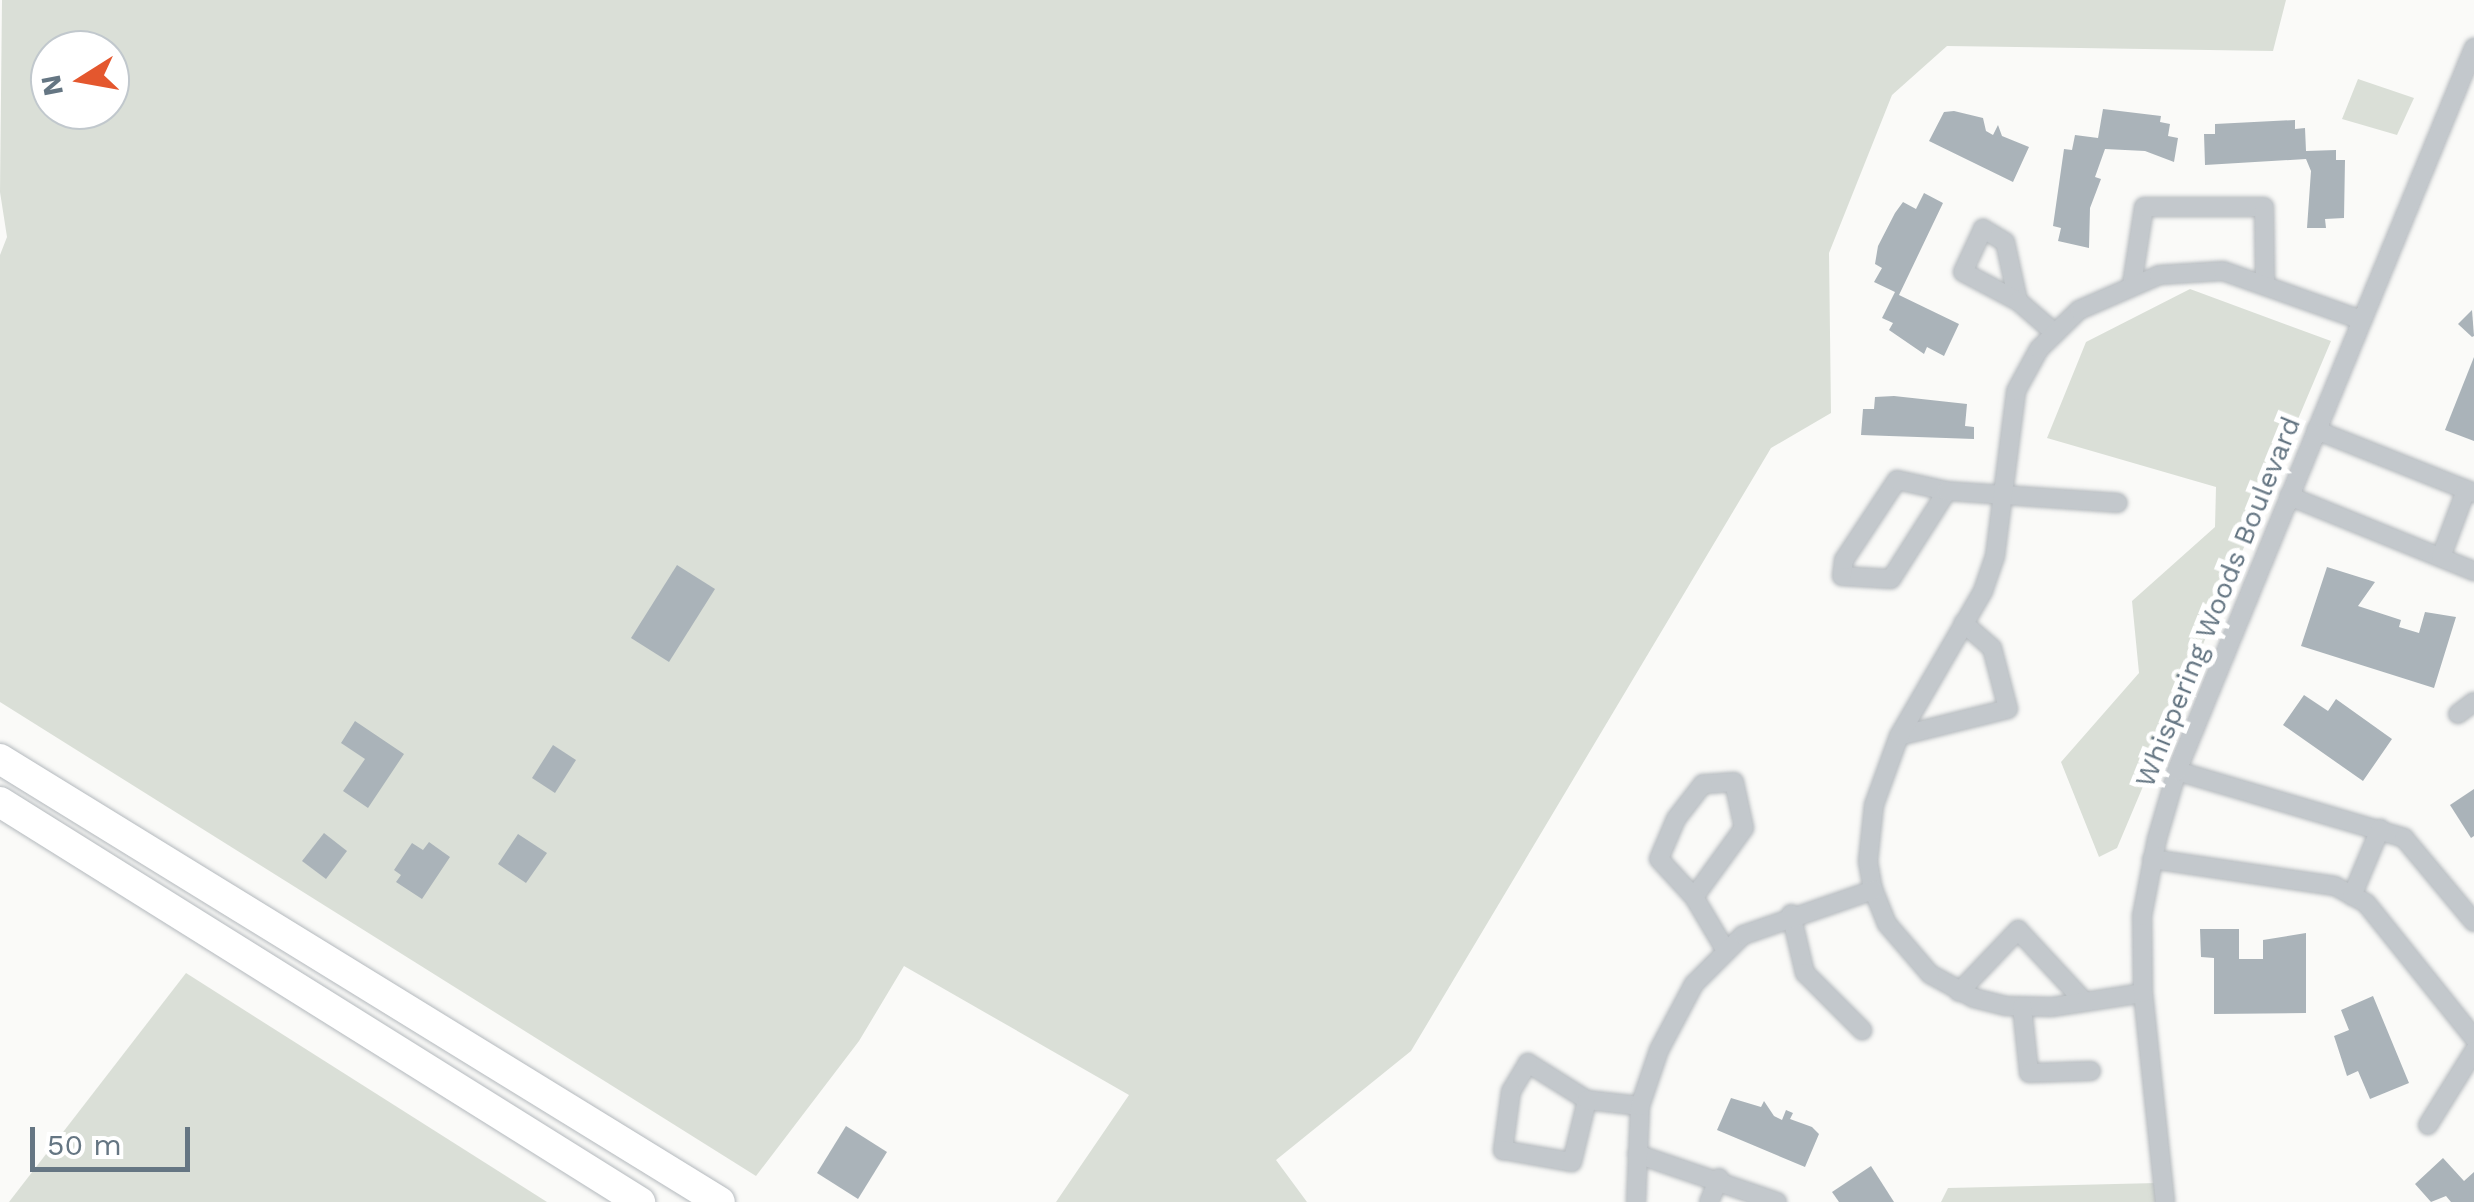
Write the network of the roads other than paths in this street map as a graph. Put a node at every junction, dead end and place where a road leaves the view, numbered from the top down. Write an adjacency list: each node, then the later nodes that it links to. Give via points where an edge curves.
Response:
1 (2474, 48): 5 (street, Whispering Woods Boulevard)
2 (2265, 283): 3 (street, via 2183,271); 3 (street, via 2264,207 2144,208); 5 (street)
3 (2132, 284): 6 (street, via 2079,310)
4 (2018, 301): 6 (street)
5 (2361, 320): 7 (street, Whispering Woods Boulevard)
6 (2055, 333): 10 (street, via 2016,391)
7 (2316, 430): 9 (street); 11 (street, Whispering Woods Boulevard)
8 (1947, 491): 8 (street, via 1891,579 1842,576 1844,560 1897,480); 10 (street)
9 (2470, 491): 13 (street)
10 (2002, 494): 12 (street); 15 (street, via 1995,556)
11 (2289, 496): 13 (street); 20 (street, Whispering Woods Boulevard)
12 (2118, 503)
13 (2440, 557): 14 (street)
14 (2474, 571)
15 (1963, 623): 18 (street); 18 (street, via 1992,648 2008,709)
16 (2474, 702): 17 (street)
17 (2458, 714)
18 (1898, 736): 24 (street, via 1869,828)
19 (0, 759): 44 (highway)
20 (2177, 771): 22 (street); 23 (street, Whispering Woods Boulevard)
21 (0, 802): 43 (highway)
22 (2380, 829): 25 (street); 28 (street, via 2420,852)
23 (2152, 859): 25 (street, via 2335,886); 31 (street, Whispering Woods Boulevard, via 2142,916)
24 (1874, 890): 27 (street); 30 (street, via 1906,952)
25 (2352, 896): 35 (street, via 2366,903)
26 (1694, 897): 26 (street, via 1660,859 1676,819 1703,784 1734,782 1744,828); 29 (street)
27 (1791, 914): 29 (street); 34 (street, via 1805,973)
28 (2474, 922)
29 (1726, 950): 39 (street, via 1674,1017)
30 (1959, 992): 32 (street, via 2018,930); 33 (street)
31 (2143, 993): 32 (street); 48 (street, Whispering Woods Boulevard)
32 (2085, 1002): 33 (street)
33 (2022, 1008): 37 (street, via 2029,1074)
34 (1862, 1030)
35 (2474, 1038)
36 (2474, 1052): 40 (street)
37 (2091, 1071)
38 (1587, 1100): 38 (street, via 1572,1162 1503,1150 1511,1092 1528,1063); 39 (street)
39 (1640, 1106): 41 (street)
40 (2428, 1125)
41 (1638, 1154): 42 (street); 45 (street)
42 (1719, 1178): 46 (street); 47 (street)
43 (640, 1202)
44 (720, 1202)
45 (1636, 1202)
46 (1709, 1202)
47 (1777, 1202)
48 (2166, 1202)

